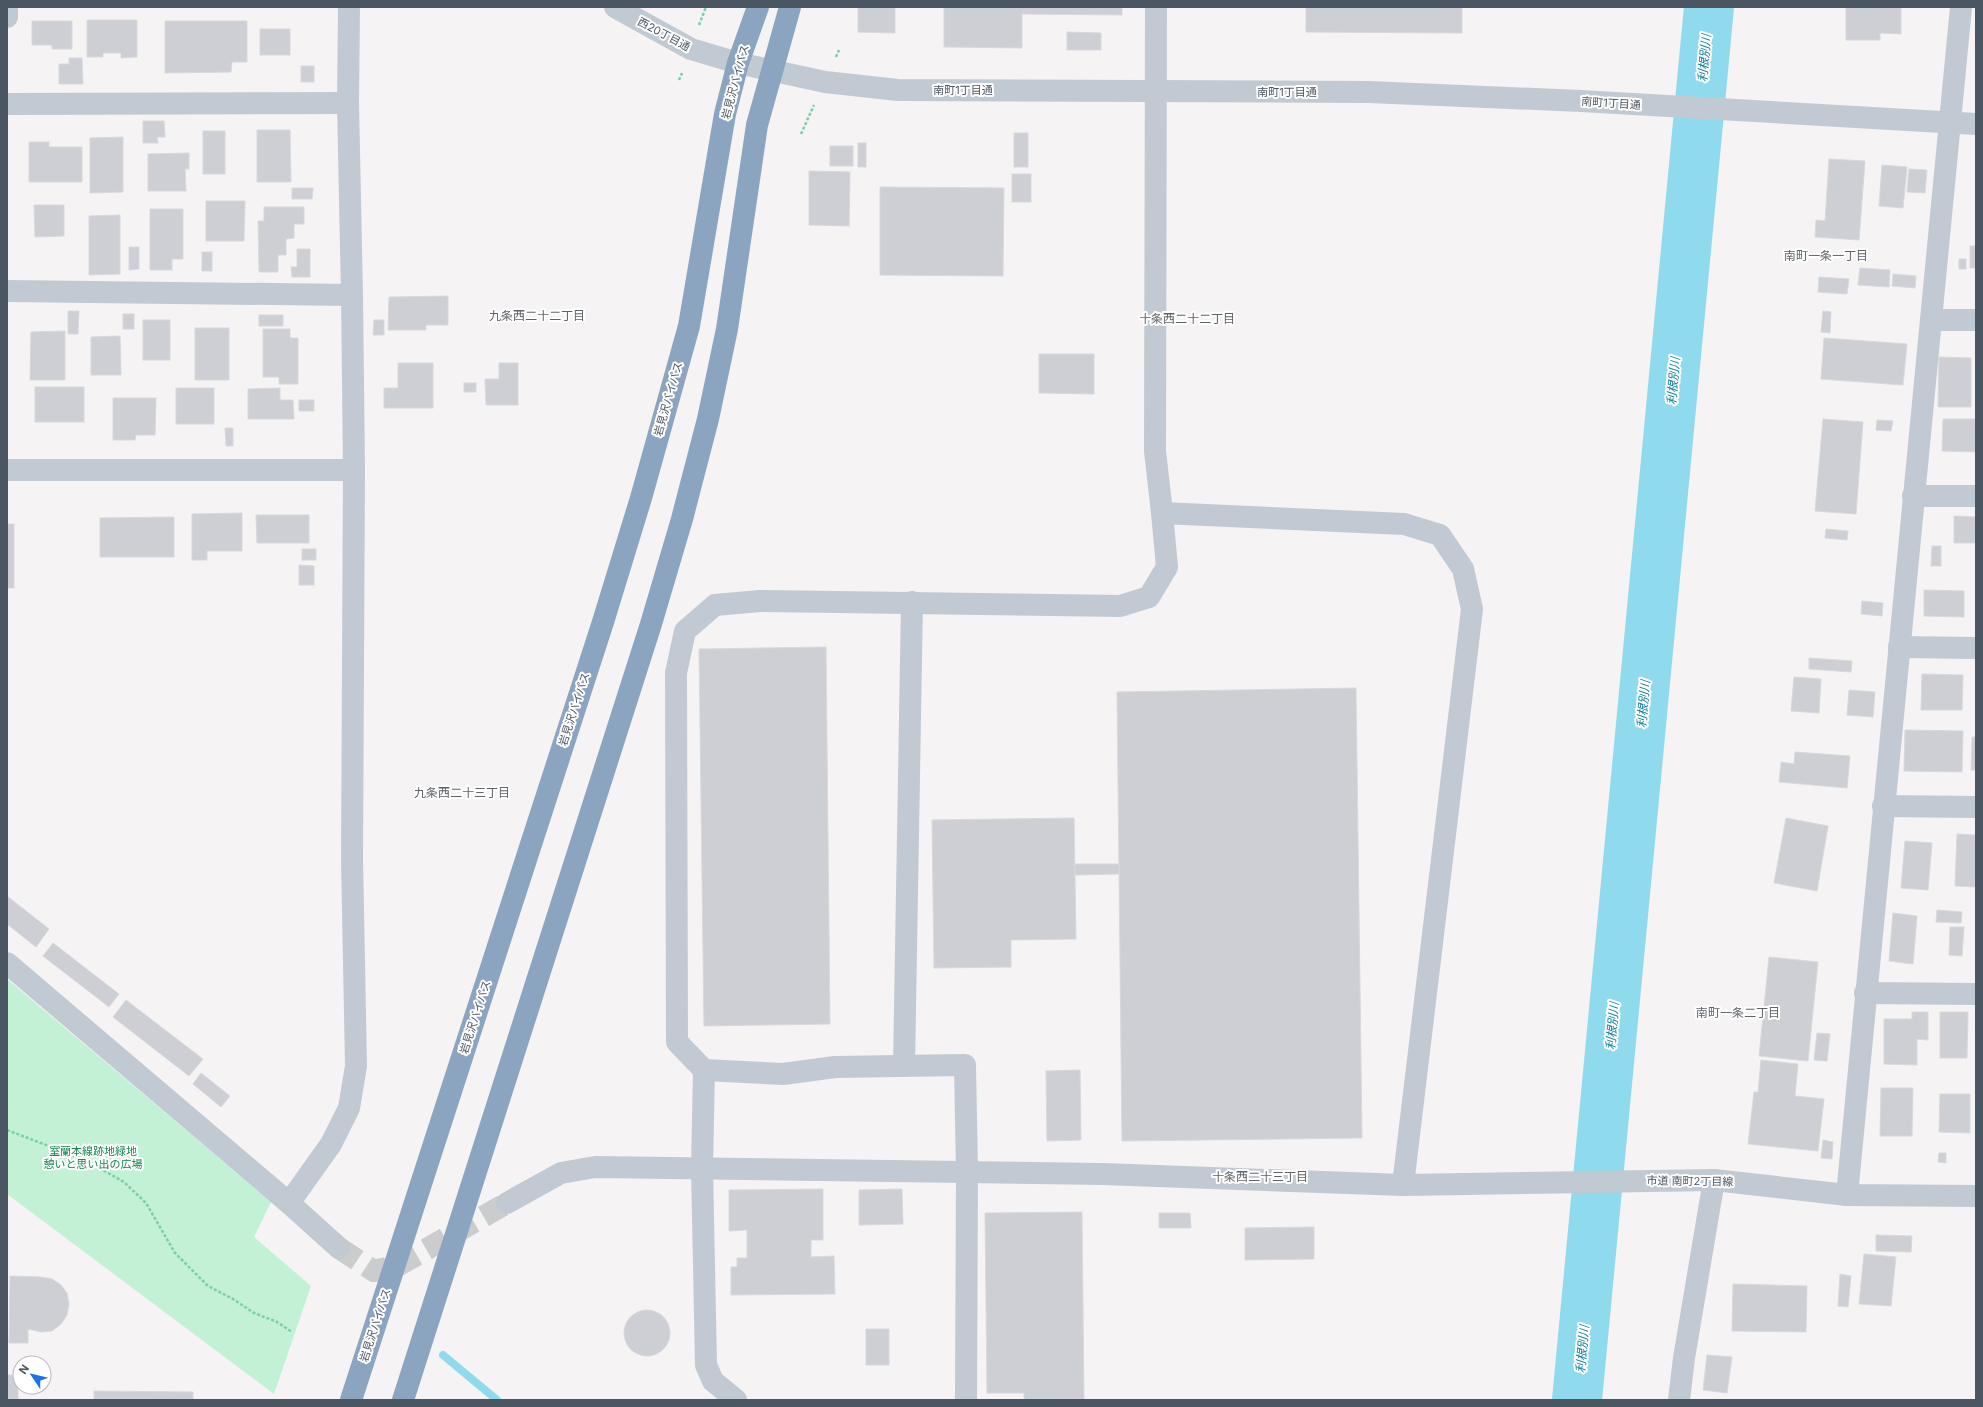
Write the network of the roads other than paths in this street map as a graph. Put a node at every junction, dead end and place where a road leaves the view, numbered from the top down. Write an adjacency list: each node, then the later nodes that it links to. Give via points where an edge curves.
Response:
1 (7, 7): 8 (street)
2 (349, 7): 12 (street)
3 (615, 7): 9 (street, 西20丁目通, via 691,49)
4 (758, 7): 9 (highway, 岩見沢バイパス)
5 (790, 7): 10 (highway)
6 (1156, 7): 11 (street)
7 (1960, 7): 14 (street)
8 (7, 17)
9 (738, 62): 10 (street, 西20丁目通); 44 (highway, 岩見沢バイパス, via 725,114 689,326 641,498)
10 (773, 70): 11 (street, 南町1丁目通, via 825,82 898,90); 45 (highway, via 757,125 725,336 708,419 682,519 651,624)
11 (1154, 92): 14 (street, 南町1丁目通, via 1369,92 1581,101); 24 (street, via 1155,451)
12 (348, 103): 13 (street); 17 (street)
13 (7, 104)
14 (1950, 124): 15 (street, 南町1丁目通); 18 (street)
15 (1976, 124)
16 (7, 291): 17 (street)
17 (352, 295): 21 (street)
18 (1931, 320): 19 (street); 22 (street)
19 (1976, 320)
20 (7, 470): 21 (street)
21 (354, 470): 41 (street, via 352,859 356,1066 349,1108 331,1144)
22 (1913, 496): 23 (street); 26 (street)
23 (1976, 496)
24 (1162, 513): 25 (street, via 1167,567 1149,597 1120,606); 38 (street, via 1404,524 1440,535 1463,569 1472,609)
25 (912, 602): 33 (street); 34 (street, via 760,600 714,604 685,631 676,673 677,1042)
26 (1899, 647): 27 (street); 28 (street)
27 (1976, 648)
28 (1883, 806): 29 (street); 31 (street)
29 (1976, 807)
30 (7, 962): 41 (street)
31 (1865, 993): 32 (street); 39 (street)
32 (1976, 994)
33 (904, 1066): 34 (street, via 835,1067 783,1074); 36 (street, via 965,1065)
34 (704, 1070): 35 (street)
35 (702, 1168): 36 (street, 市道 南町2丁目線); 42 (street, 市道 南町2丁目線, via 595,1167 561,1173); 46 (street, via 706,1365 713,1381)
36 (967, 1172): 38 (street, 市道 南町2丁目線, via 1103,1174); 47 (street)
37 (1704, 1179): 38 (street, 市道 南町2丁目線); 39 (street, 市道 南町2丁目線); 48 (street)
38 (1403, 1185)
39 (1847, 1195): 40 (street, 市道 南町2丁目線)
40 (1976, 1196)
41 (289, 1203): 43 (street)
42 (506, 1203)
43 (339, 1248)
44 (351, 1400)
45 (402, 1400)
46 (736, 1400)
47 (966, 1400)
48 (1680, 1400)

